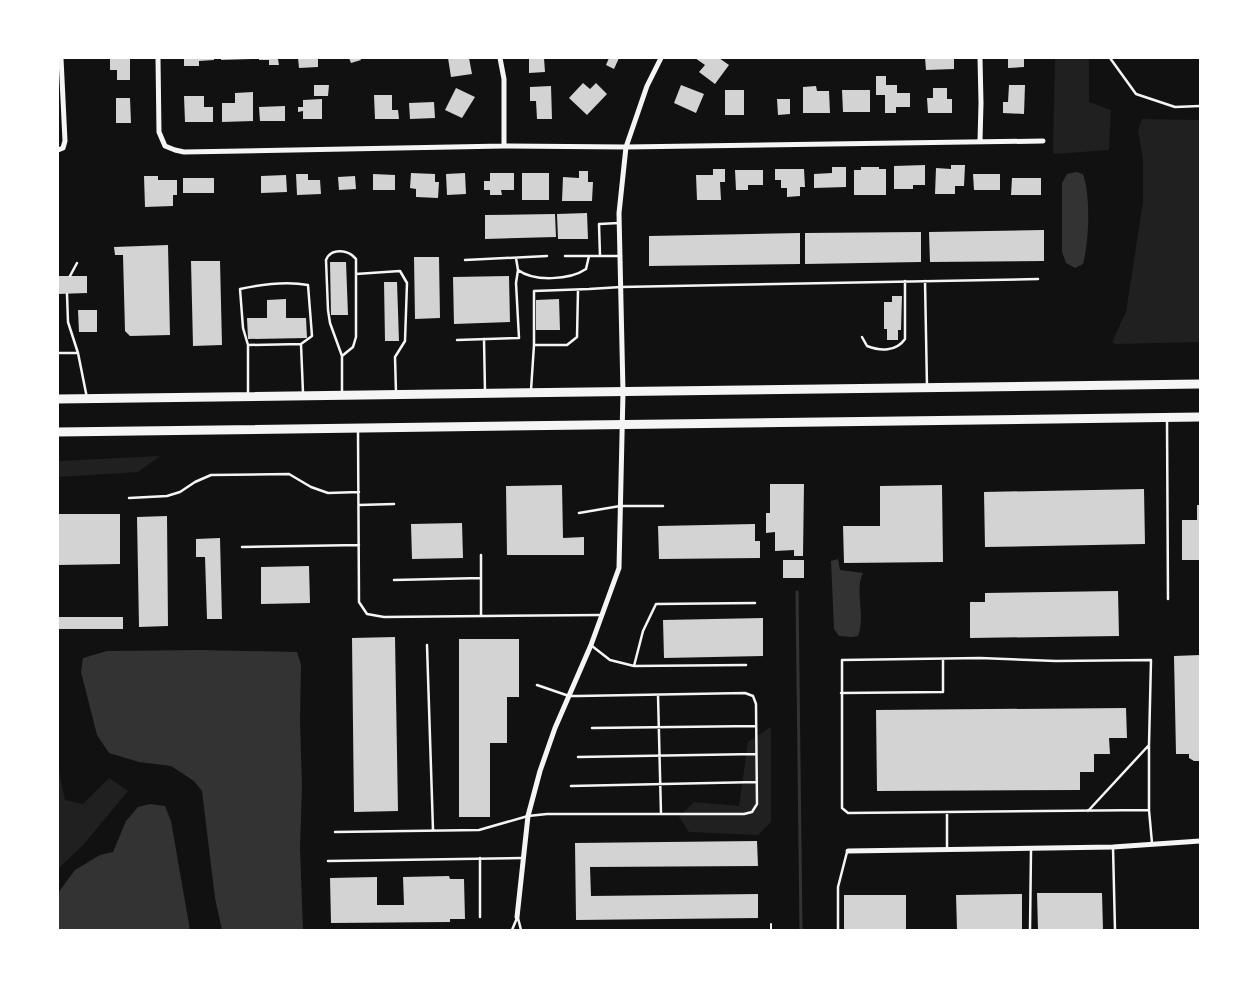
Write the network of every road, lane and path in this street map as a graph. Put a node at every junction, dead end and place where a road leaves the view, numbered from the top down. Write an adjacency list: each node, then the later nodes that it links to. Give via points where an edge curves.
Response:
1 (61, 58): 12 (street, via 65,141 63,148)
2 (158, 58): 10 (street, via 160,132 165,146 175,150)
3 (500, 58): 10 (street, via 504,79)
4 (661, 58): 11 (street, via 647,86)
5 (980, 58): 8 (street)
6 (1110, 58): 7 (lane, via 1136,94 1174,107)
7 (1200, 106)
8 (980, 141): 9 (street); 11 (street)
9 (1043, 141)
10 (504, 146): 11 (street)
11 (626, 147): 13 (street)
12 (58, 150)
13 (619, 223): 17 (lane, via 599,224); 18 (street)
14 (547, 256): 19 (lane)
15 (564, 256): 16 (lane)
16 (589, 256): 17 (lane); 22 (lane, via 586,269 579,274 541,277 526,276)
17 (600, 256): 18 (lane)
18 (620, 256): 28 (street)
19 (516, 258): 20 (lane); 22 (lane)
20 (465, 260)
21 (77, 263): 24 (lane)
22 (518, 270): 32 (lane, via 519,338)
23 (356, 274): 39 (lane, via 356,337 353,347); 39 (lane, via 356,259 352,254 343,251 327,256 328,310); 45 (lane, via 400,270 407,283 405,341 395,357)
24 (70, 276)
25 (1038, 279): 27 (lane)
26 (905, 281): 27 (lane); 28 (lane); 31 (lane, via 906,339 900,346 874,349 866,346)
27 (925, 281): 41 (lane)
28 (621, 287): 29 (lane); 42 (street)
29 (578, 290): 36 (lane, via 576,337 567,345); 36 (lane, via 534,291)
30 (67, 294): 38 (lane, via 68,322)
31 (862, 337)
32 (484, 339): 33 (lane); 43 (lane)
33 (457, 340)
34 (301, 344): 35 (lane); 35 (lane, via 312,336 308,285 267,283 240,288 242,328); 46 (lane)
35 (248, 345): 48 (lane)
36 (534, 345): 44 (lane)
37 (58, 353): 38 (lane)
38 (78, 353): 50 (lane)
39 (342, 356): 47 (lane)
40 (1200, 384): 41 (highway)
41 (927, 388): 42 (highway)
42 (623, 392): 44 (highway); 53 (street)
43 (485, 394): 44 (highway); 45 (highway)
44 (531, 394)
45 (396, 395): 47 (highway)
46 (303, 396): 47 (highway); 48 (highway)
47 (342, 396)
48 (248, 397): 50 (highway)
49 (58, 399): 50 (highway)
50 (88, 399)
51 (1167, 417): 52 (highway); 53 (highway); 68 (lane)
52 (1200, 417)
53 (622, 424): 54 (highway); 60 (street)
54 (358, 428): 55 (highway); 56 (lane)
55 (58, 432)
56 (359, 492): 57 (lane, via 328,493 289,474 211,475 167,496); 59 (lane)
57 (129, 498)
58 (394, 504): 59 (lane)
59 (359, 505): 63 (lane)
60 (620, 506): 61 (lane); 62 (lane); 70 (street, via 619,568)
61 (663, 506)
62 (579, 513)
63 (359, 545): 64 (lane); 71 (lane, via 360,602 367,614 384,617)
64 (242, 547)
65 (481, 555): 66 (lane)
66 (481, 578): 67 (lane); 71 (lane)
67 (394, 580)
68 (1168, 598)
69 (755, 602): 76 (lane, via 656,604 643,631)
70 (602, 614): 71 (lane); 73 (street)
71 (481, 616)
72 (427, 645): 96 (lane)
73 (591, 645): 76 (lane, via 610,660); 80 (street)
74 (943, 659): 78 (lane, via 842,660); 78 (lane, via 942,692); 84 (lane, via 1151,660)
75 (746, 665): 76 (lane)
76 (634, 666)
77 (537, 685): 80 (lane)
78 (841, 693): 93 (lane, via 842,808 848,813)
79 (658, 695): 80 (lane); 81 (lane, via 745,693 753,696 756,704); 82 (lane)
80 (569, 696): 95 (street, via 546,754)
81 (756, 726): 82 (lane); 85 (lane)
82 (659, 727): 83 (lane); 86 (lane)
83 (592, 728)
84 (1149, 745): 91 (lane); 92 (lane)
85 (757, 754): 86 (lane); 88 (lane)
86 (660, 756): 87 (lane); 89 (lane)
87 (578, 757)
88 (757, 782): 89 (lane); 94 (lane, via 757,804 752,812)
89 (660, 784): 90 (lane); 94 (lane)
90 (572, 786)
91 (1149, 810): 92 (lane); 99 (lane)
92 (1088, 811): 93 (lane)
93 (947, 812): 102 (lane)
94 (660, 814): 95 (lane)
95 (528, 816): 96 (lane, via 479,830); 105 (street)
96 (433, 830): 97 (lane)
97 (335, 832)
98 (1200, 842): 99 (street)
99 (1152, 845): 100 (street)
100 (1113, 847): 101 (street); 115 (lane)
101 (1031, 848): 102 (street); 114 (lane)
102 (947, 849): 103 (street)
103 (848, 851): 113 (lane, via 838,887)
104 (480, 858): 105 (lane); 106 (lane); 107 (lane)
105 (523, 858): 108 (street)
106 (328, 861)
107 (480, 917)
108 (517, 917): 110 (lane); 111 (lane)
109 (771, 924): 112 (path)
110 (512, 930)
111 (521, 930)
112 (771, 930)
113 (838, 930)
114 (1030, 930)
115 (1115, 930)

